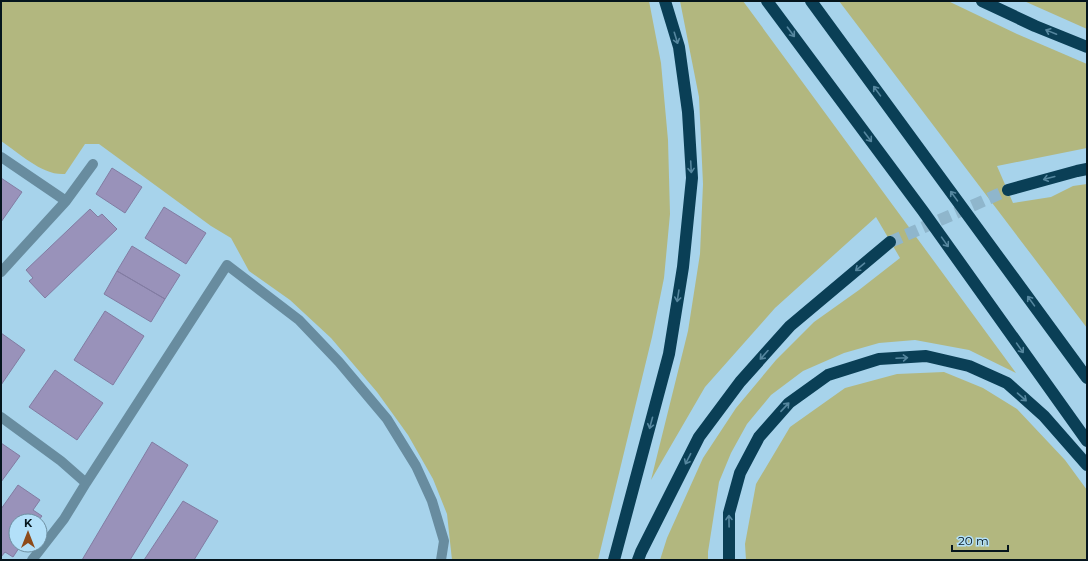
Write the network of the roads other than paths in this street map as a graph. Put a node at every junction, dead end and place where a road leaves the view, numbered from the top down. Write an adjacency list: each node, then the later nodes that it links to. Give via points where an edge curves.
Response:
1 (665, 1): 20 (highway, one-way to 20, via 679,47 688,112 692,178 683,267 669,354)
2 (767, 1): 15 (highway, one-way to 15, via 923,211)
3 (811, 1): 13 (highway, one-way to 3)
4 (982, 1): 5 (highway, one-way to 4)
5 (1087, 47)
6 (1, 157): 10 (street)
7 (93, 164): 10 (street)
8 (1087, 169): 9 (highway, one-way to 9)
9 (1008, 190)
10 (66, 201): 12 (street)
11 (890, 242): 21 (highway, one-way to 21, via 790,326 740,382 699,437)
12 (1, 272)
13 (1087, 378)
14 (1, 417): 17 (street, via 61,461)
15 (1087, 441)
16 (1087, 465): 22 (highway, one-way to 16, via 729,513 740,473 759,437 789,403 828,375 879,359 926,356 969,366 1007,384 1044,416)
17 (86, 483): 18 (street, via 64,520); 19 (street, via 227,265 299,320 340,362 387,419 416,466 432,501 444,541)
18 (32, 560)
19 (442, 560)
20 (614, 560)
21 (638, 560)
22 (729, 560)

